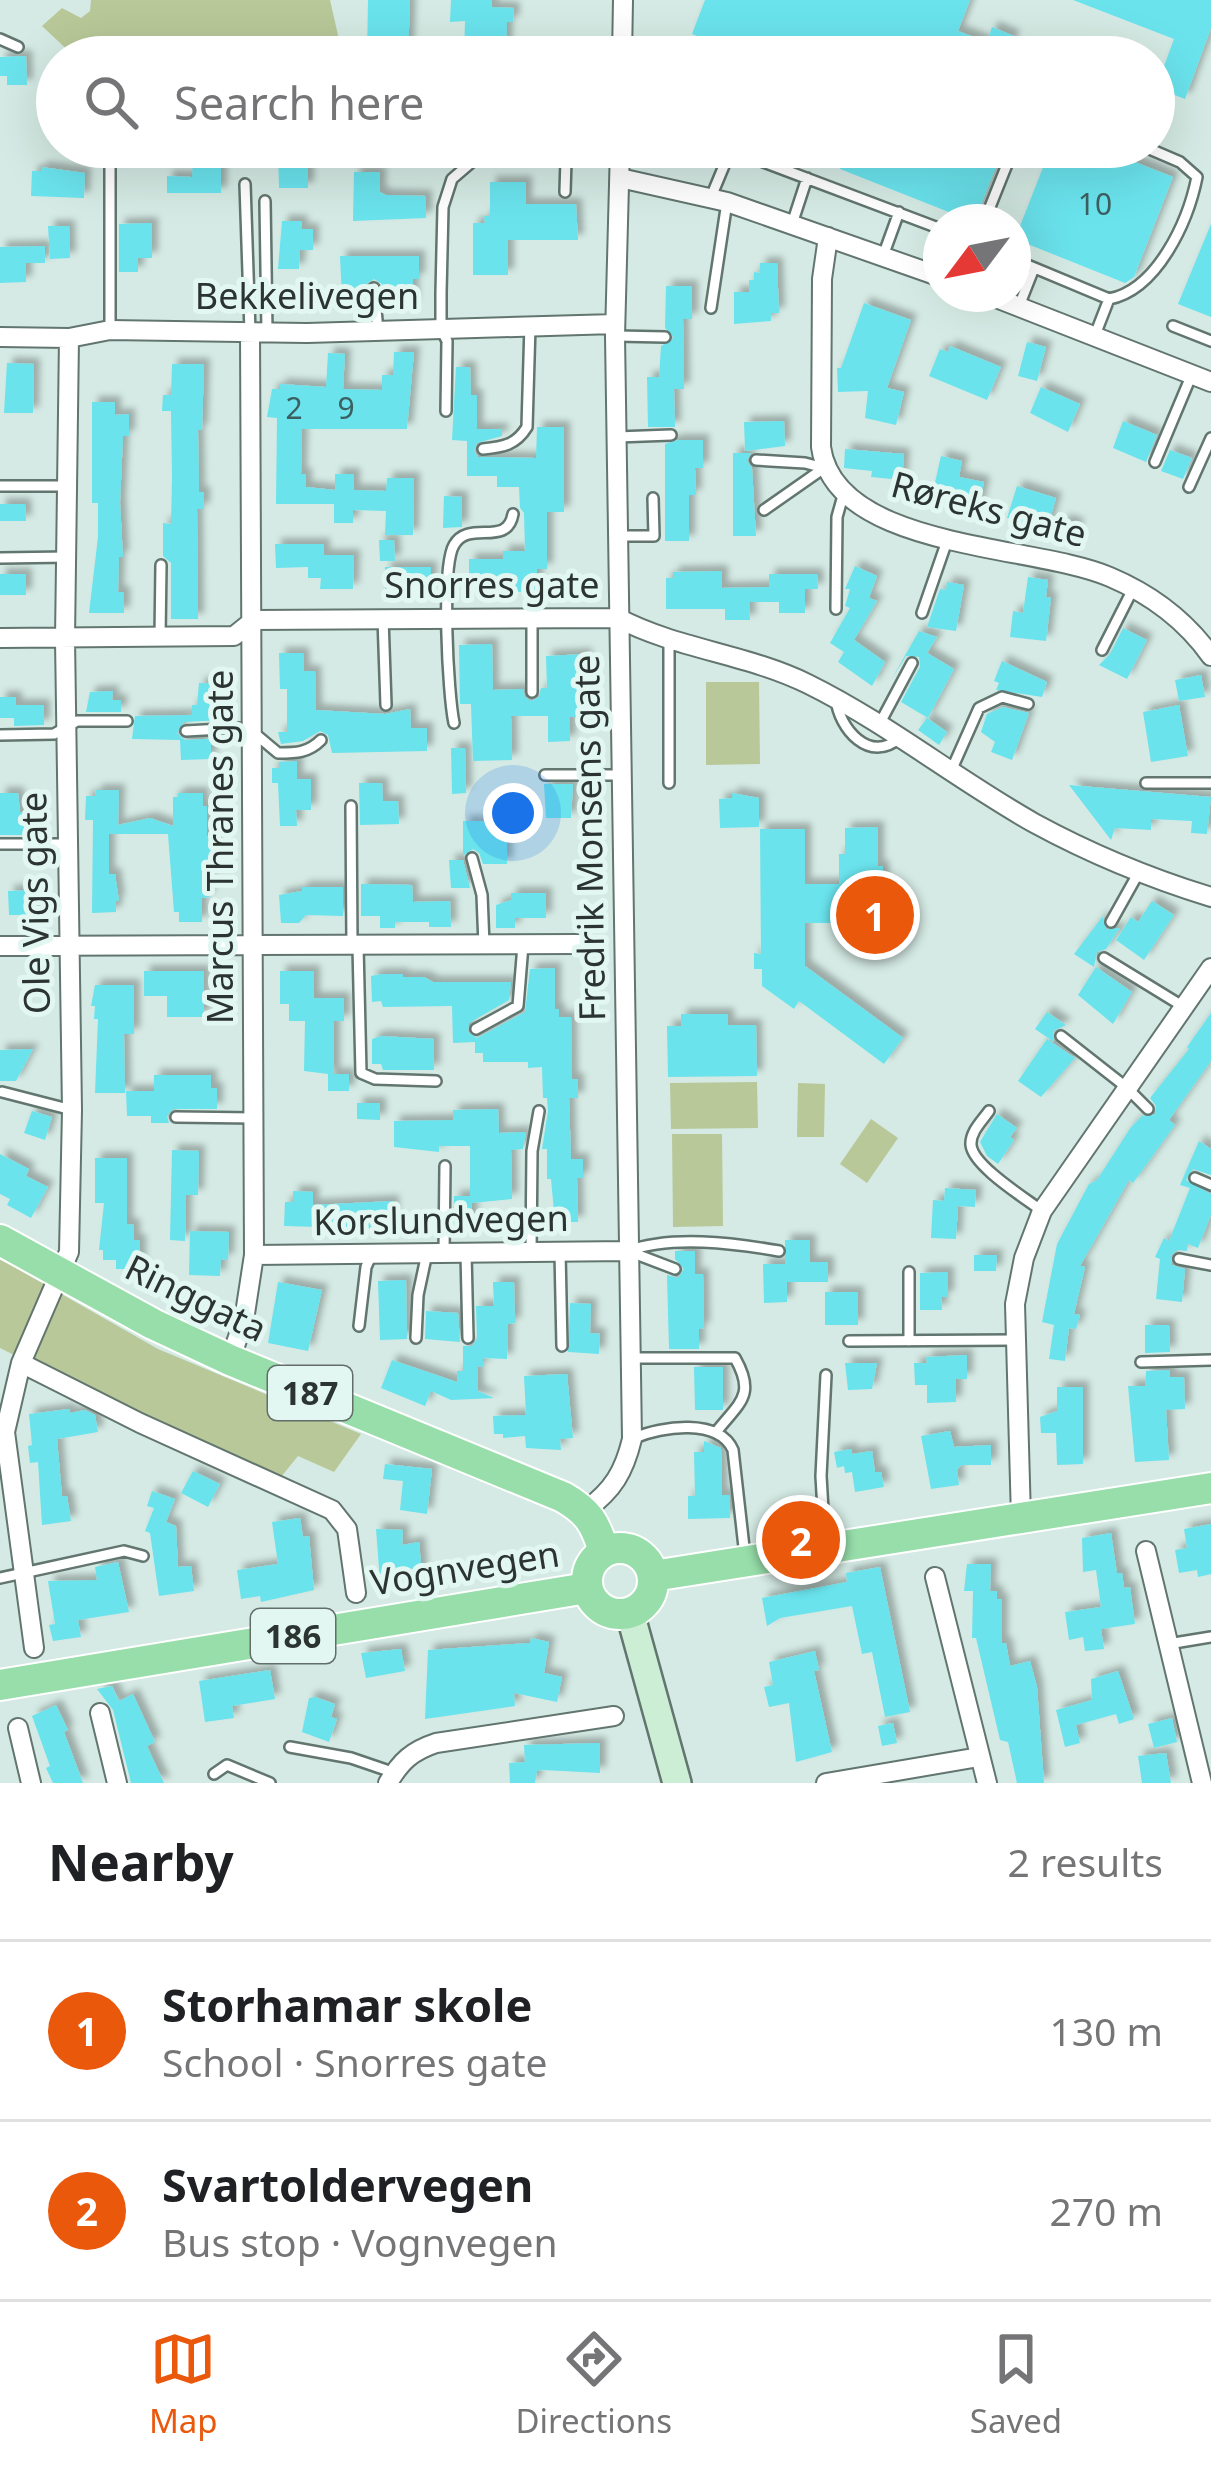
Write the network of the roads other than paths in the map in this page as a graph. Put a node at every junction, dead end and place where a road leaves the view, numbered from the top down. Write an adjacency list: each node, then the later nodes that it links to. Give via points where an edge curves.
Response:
1 (623, 0): 2 (street)
2 (622, 36)
3 (0, 39): 4 (lane)
4 (17, 46)
5 (1175, 162): 30 (lane, via 1197,177 1167,253 1126,296)
6 (110, 168): 36 (lane)
7 (463, 168): 35 (lane, via 443,206)
8 (566, 168): 16 (lane)
9 (620, 168): 13 (street, Fredrik Monsens gate)
10 (721, 168): 17 (lane)
11 (780, 168): 14 (lane)
12 (1006, 168): 19 (lane)
13 (620, 178): 17 (street); 37 (street, Fredrik Monsens gate)
14 (807, 178): 20 (lane); 22 (lane)
15 (245, 184): 39 (lane)
16 (565, 192)
17 (719, 200): 22 (street); 31 (lane)
18 (265, 201): 39 (lane)
19 (991, 204)
20 (899, 212): 21 (lane); 24 (lane)
21 (923, 222)
22 (792, 224): 23 (street)
23 (828, 238): 24 (street); 54 (street)
24 (883, 256): 27 (street)
25 (1031, 267): 26 (lane)
26 (1034, 268): 28 (lane); 30 (lane)
27 (923, 270)
28 (1031, 276)
29 (374, 288): 38 (lane)
30 (1109, 299): 40 (lane)
31 (711, 308)
32 (1031, 311): 40 (street)
33 (530, 325): 35 (street, Bekkelivegen); 37 (street, Bekkelivegen); 51 (lane, via 527,427 508,446)
34 (1173, 326): 44 (lane)
35 (441, 329): 38 (street, Bekkelivegen); 47 (lane)
36 (110, 330): 39 (street, Bekkelivegen); 43 (street, Bekkelivegen)
37 (615, 330): 42 (lane); 49 (street, Fredrik Monsens gate)
38 (378, 331): 39 (street, Bekkelivegen)
39 (258, 332): 74 (street, Marcus Thranes gate)
40 (1095, 335): 45 (street)
41 (0, 337): 43 (street, Bekkelivegen)
42 (665, 337)
43 (69, 338): 56 (street, Ole Vigs gate)
44 (1211, 341)
45 (1192, 374): 46 (street); 53 (lane)
46 (1211, 382)
47 (446, 411)
48 (671, 435): 49 (lane)
49 (616, 437): 62 (street, Fredrik Monsens gate)
50 (1211, 438): 57 (lane)
51 (482, 449)
52 (756, 460): 54 (lane)
53 (1155, 462)
54 (824, 468): 58 (street, Røreks gate); 60 (lane)
55 (0, 486): 56 (lane)
56 (67, 486): 64 (street, Ole Vigs gate)
57 (1189, 487)
58 (844, 492): 63 (street, Røreks gate, via 904,526); 68 (lane)
59 (653, 498): 62 (lane, via 654,536)
60 (764, 510)
61 (513, 514): 71 (lane, via 504,532 470,534 453,546)
62 (617, 536): 73 (street, Fredrik Monsens gate)
63 (948, 538): 67 (street, Røreks gate, via 1075,566); 69 (lane)
64 (68, 557): 65 (lane); 78 (street, Ole Vigs gate)
65 (0, 558)
66 (161, 565): 75 (lane)
67 (1133, 590): 79 (lane); 80 (street, Røreks gate, via 1177,617)
68 (836, 609)
69 (922, 613)
70 (383, 618): 71 (street, Snorres gate); 74 (street, Snorres gate); 85 (lane)
71 (448, 618): 72 (street, Snorres gate); 87 (lane)
72 (532, 618): 73 (street, Snorres gate); 82 (lane)
73 (618, 618): 76 (street, Snorres gate); 97 (street, Fredrik Monsens gate)
74 (254, 620): 75 (street, Snorres gate, via 234,636); 91 (street, Marcus Thranes gate)
75 (160, 637): 78 (street, Snorres gate)
76 (669, 637): 83 (street, Snorres gate, via 749,658); 98 (lane)
77 (0, 638): 78 (street, Snorres gate)
78 (65, 639): 89 (street, Ole Vigs gate)
79 (1102, 650)
80 (1211, 656)
81 (912, 663): 88 (lane)
82 (532, 692)
83 (836, 699): 88 (street, Snorres gate); 93 (lane, via 853,736 876,749)
84 (1028, 704): 95 (lane, via 1002,697 979,708)
85 (386, 705)
86 (127, 721): 89 (lane)
87 (454, 723)
88 (880, 723): 93 (street, Snorres gate)
89 (66, 728): 92 (lane); 103 (street, Ole Vigs gate)
90 (186, 730): 91 (lane)
91 (253, 732): 94 (lane, via 278,754); 109 (street, Marcus Thranes gate)
92 (0, 735)
93 (901, 737): 95 (street, Snorres gate)
94 (321, 740)
95 (951, 771): 105 (street, Snorres gate, via 1032,822)
96 (545, 775): 97 (lane)
97 (622, 776): 134 (street, Fredrik Monsens gate)
98 (670, 783)
99 (1146, 783): 100 (lane)
100 (1211, 783)
101 (351, 806): 113 (lane)
102 (0, 844): 103 (lane)
103 (67, 844): 114 (street, Ole Vigs gate)
104 (472, 858): 110 (lane)
105 (1139, 872): 106 (street, Snorres gate); 107 (lane)
106 (1211, 897)
107 (1111, 922)
108 (580, 944): 111 (street)
109 (253, 945): 113 (street); 114 (street); 128 (street, Marcus Thranes gate)
110 (484, 945): 111 (street); 113 (street)
111 (523, 945): 118 (lane, via 518,1006)
112 (0, 946): 114 (street)
113 (355, 946): 120 (lane, via 362,1073)
114 (69, 947): 124 (street, Ole Vigs gate)
115 (1104, 958): 117 (lane)
116 (1211, 968): 117 (street)
117 (1184, 1007): 121 (street)
118 (476, 1028)
119 (1061, 1036): 121 (lane)
120 (436, 1081)
121 (1126, 1087): 123 (lane); 132 (street)
122 (2, 1092): 124 (lane)
123 (1148, 1109)
124 (72, 1111): 146 (street, Ole Vigs gate, via 69,1252)
125 (539, 1111): 136 (lane)
126 (989, 1111): 132 (lane, via 973,1133 972,1151)
127 (176, 1118): 128 (lane)
128 (254, 1118): 141 (street, Marcus Thranes gate)
129 (445, 1166): 138 (lane)
130 (1195, 1178): 131 (lane)
131 (1211, 1185)
132 (1042, 1211): 150 (street, via 1024,1258)
133 (0, 1240): 146 (main road, Ringgata / 187)
134 (628, 1251): 135 (lane, via 646,1244); 137 (street, Korslundvegen); 144 (lane); 154 (street, Fredrik Monsens gate)
135 (779, 1251)
136 (531, 1252): 137 (street, Korslundvegen); 139 (street, Korslundvegen)
137 (560, 1252): 153 (lane)
138 (435, 1253): 139 (street, Korslundvegen); 140 (street, Korslundvegen); 148 (lane, via 418,1295)
139 (466, 1253): 149 (lane)
140 (373, 1254): 141 (street, Korslundvegen); 147 (lane)
141 (254, 1255): 155 (street, Marcus Thranes gate)
142 (1179, 1258): 143 (lane)
143 (1211, 1265)
144 (675, 1269)
145 (909, 1271): 152 (lane)
146 (61, 1274): 155 (main road, Ringgata / 187); 158 (street, Ole Vigs gate)
147 (359, 1326)
148 (416, 1337)
149 (468, 1338)
150 (1015, 1340): 152 (lane); 165 (street)
151 (849, 1341): 152 (lane)
152 (909, 1341)
153 (562, 1346)
154 (629, 1358): 160 (lane, via 735,1358 747,1388); 161 (street, Fredrik Monsens gate)
155 (230, 1360): 164 (main road, Ringgata / 187)
156 (1211, 1360): 157 (lane)
157 (1141, 1362)
158 (21, 1363): 162 (street, Ole Vigs gate); 176 (street, via 332,1510 347,1529)
159 (826, 1375): 166 (lane)
160 (716, 1431): 161 (lane); 170 (lane, via 734,1450)
161 (632, 1439): 164 (street, Fredrik Monsens gate, via 609,1493)
162 (4, 1456): 171 (street, Ole Vigs gate)
163 (1211, 1488): 165 (main road)
164 (586, 1510): 167 (main road)
165 (1022, 1518): 166 (main road)
166 (825, 1550): 170 (main road)
167 (604, 1551): 172 (main road, via 633,1550); 175 (main road, via 592,1562)
168 (1146, 1551): 179 (street)
169 (143, 1556): 171 (lane, via 124,1551)
170 (746, 1562): 172 (main road)
171 (23, 1571): 174 (lane); 180 (street, Ole Vigs gate)
172 (653, 1576): 177 (main road, via 650,1596)
173 (935, 1577): 186 (street)
174 (0, 1578)
175 (587, 1588): 177 (main road, via 605,1611); 181 (main road, Vognvegen / 186)
176 (356, 1593)
177 (630, 1613): 192 (main road)
178 (1211, 1637): 179 (lane)
179 (1168, 1644): 195 (street)
180 (34, 1648)
181 (0, 1685)
182 (100, 1713): 190 (street)
183 (614, 1716): 188 (street, via 436,1743 415,1750)
184 (18, 1728): 189 (street)
185 (290, 1747): 188 (lane, via 351,1758)
186 (979, 1757): 193 (street); 194 (street)
187 (214, 1774): 191 (lane, via 227,1765)
188 (391, 1778)
189 (31, 1783)
190 (117, 1783)
191 (270, 1783)
192 (677, 1783)
193 (826, 1783)
194 (987, 1783)
195 (1202, 1783)

